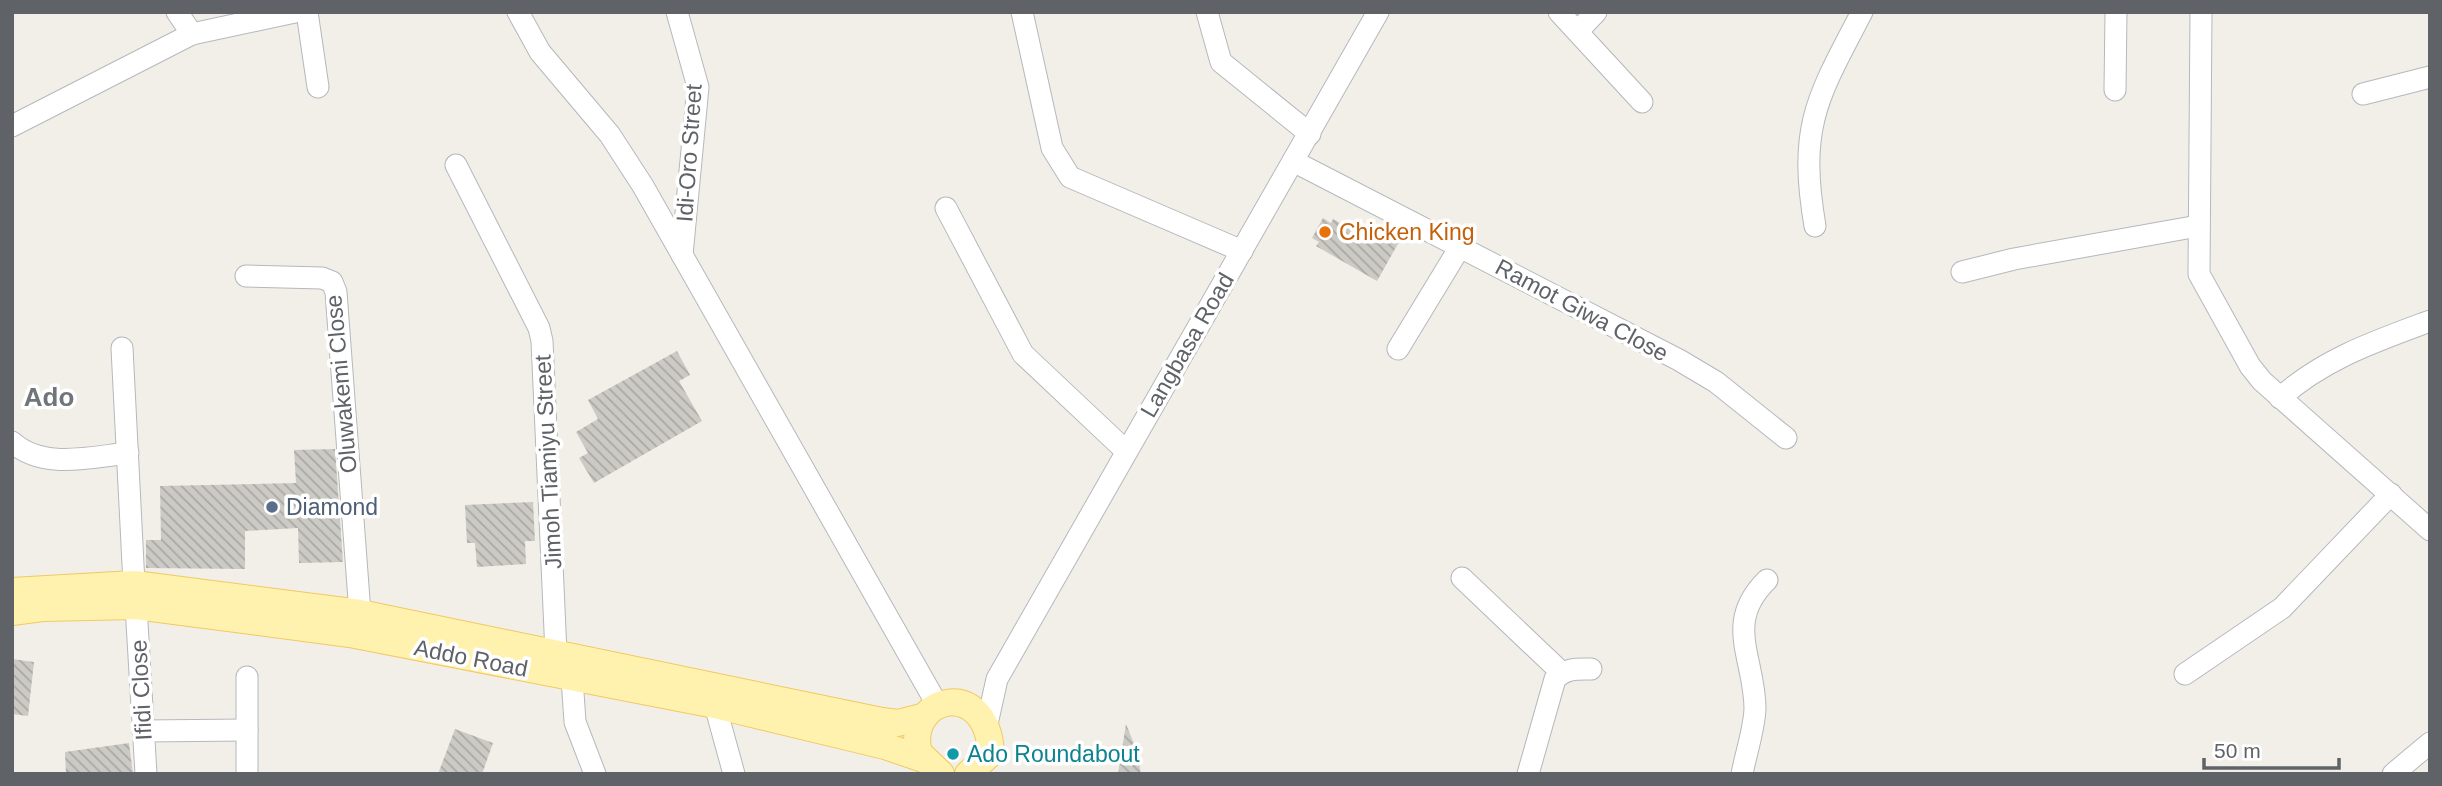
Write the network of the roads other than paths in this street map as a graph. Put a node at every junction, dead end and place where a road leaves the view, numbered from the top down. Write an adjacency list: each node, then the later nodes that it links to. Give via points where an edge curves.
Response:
1 (177, 12): 15 (street)
2 (295, 12): 15 (street)
3 (307, 12): 17 (street)
4 (519, 12): 30 (street, via 540,52 610,135)
5 (677, 12): 30 (street, Idi-Oro Street, via 698,87)
6 (1022, 12): 29 (street, via 1052,148 1070,177)
7 (1207, 12): 22 (street, via 1221,62)
8 (1378, 12): 22 (street, Langbasa Road)
9 (1559, 12): 14 (street)
10 (1597, 12): 14 (street)
11 (1862, 12): 26 (street, via 1812,120 1807,156)
12 (2116, 12): 18 (street)
13 (2201, 12): 27 (street)
14 (1578, 30): 20 (street)
15 (192, 34): 21 (street)
16 (2430, 77): 19 (street)
17 (318, 87)
18 (2115, 90)
19 (2363, 94)
20 (1643, 102)
21 (12, 126)
22 (1310, 134): 23 (street, Langbasa Road)
23 (1293, 161): 28 (street, Ramot Giwa Close); 29 (street, Langbasa Road)
24 (456, 165): 49 (street, Jimoh Tiamiyu Street, via 542,341)
25 (946, 208): 39 (street, via 1023,354)
26 (1815, 226)
27 (2198, 226): 31 (street, via 2014,258); 36 (street, via 2199,274 2250,366)
28 (1460, 247): 35 (street); 37 (street, Ramot Giwa Close, via 1698,371)
29 (1242, 251): 39 (street, Langbasa Road)
30 (682, 255): 58 (street)
31 (1962, 272)
32 (246, 276): 48 (street, Oluwakemi Close, via 322,278 332,282 336,292)
33 (2430, 321): 36 (street, via 2328,362)
34 (122, 348): 40 (street, Ifidi Close)
35 (1398, 349)
36 (2280, 398): 41 (street)
37 (1786, 438)
38 (12, 442): 40 (street, via 33,456 61,460)
39 (1126, 451): 55 (street, Langbasa Road)
40 (128, 453): 46 (street, Ifidi Close)
41 (2391, 494): 42 (street); 52 (street, via 2282,608)
42 (2430, 530)
43 (1462, 578): 51 (street)
44 (1767, 580): 71 (street, via 1745,608 1743,637 1755,709)
45 (12, 591): 46 (main road, Addo Road, via 91,584)
46 (135, 595): 47 (main road, Addo Road); 48 (main road, Addo Road); 54 (main road, Addo Road); 61 (street, Ifidi Close)
47 (12, 612)
48 (360, 613): 49 (main road, Addo Road)
49 (556, 653): 58 (main road, Addo Road, via 882,721 898,723)
50 (1591, 669): 51 (street)
51 (1561, 672): 70 (street, via 1555,679)
52 (2185, 674)
53 (247, 677): 60 (street)
54 (572, 678): 57 (main road, Addo Road); 67 (street, via 576,722)
55 (997, 679): 56 (street); 59 (street)
56 (965, 704): 58 (main road, Addo Road, via 951,702); 59 (main road)
57 (715, 705): 64 (main road, Addo Road, via 885,746); 68 (street)
58 (931, 711): 64 (main road, via 916,733 919,753)
59 (987, 724): 63 (main road)
60 (247, 730): 61 (street); 66 (street)
61 (143, 731): 65 (street, Ifidi Close)
62 (2430, 743): 72 (street)
63 (994, 763): 69 (main road)
64 (932, 766)
65 (146, 774)
66 (247, 774)
67 (595, 774)
68 (734, 774)
69 (968, 774)
70 (1528, 774)
71 (1742, 774)
72 (2393, 774)

